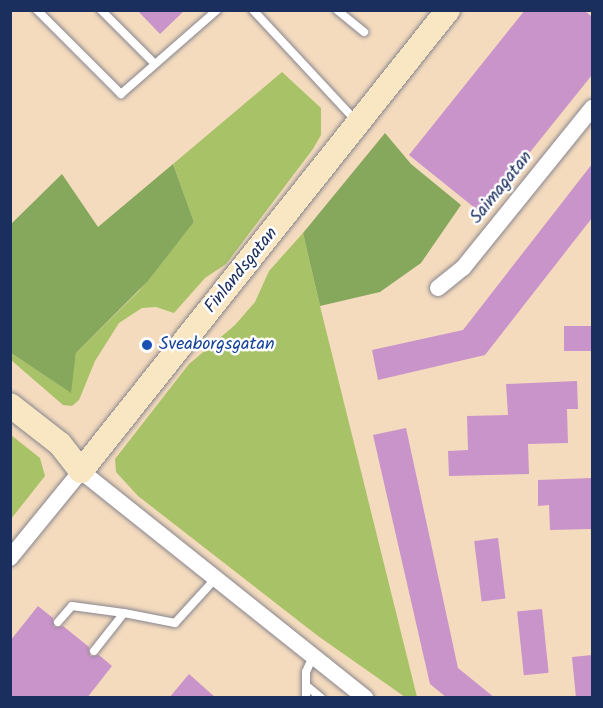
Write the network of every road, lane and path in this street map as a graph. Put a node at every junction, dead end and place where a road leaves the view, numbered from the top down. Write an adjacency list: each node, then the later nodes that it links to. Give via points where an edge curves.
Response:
1 (37, 10): 8 (lane, via 121,94)
2 (101, 10): 8 (lane)
3 (218, 10): 8 (lane)
4 (253, 10): 10 (lane)
5 (337, 10): 7 (lane)
6 (448, 10): 10 (street, Finlandsgatan)
7 (364, 32)
8 (156, 64)
9 (592, 108): 11 (street, Saimagatan, via 463,268)
10 (358, 124): 14 (street, Finlandsgatan)
11 (438, 288)
12 (10, 405): 14 (street, via 60,444)
13 (10, 426): 14 (street, via 54,460)
14 (81, 471): 15 (street, Finlandsgatan); 16 (street)
15 (10, 558)
16 (217, 577): 17 (lane, via 175,623); 20 (street)
17 (124, 613): 18 (lane, via 86,604 72,606); 19 (lane)
18 (58, 622)
19 (94, 651)
20 (313, 656): 21 (lane, via 306,672); 24 (street)
21 (308, 687): 22 (lane); 23 (lane)
22 (306, 698)
23 (321, 698)
24 (365, 698)

